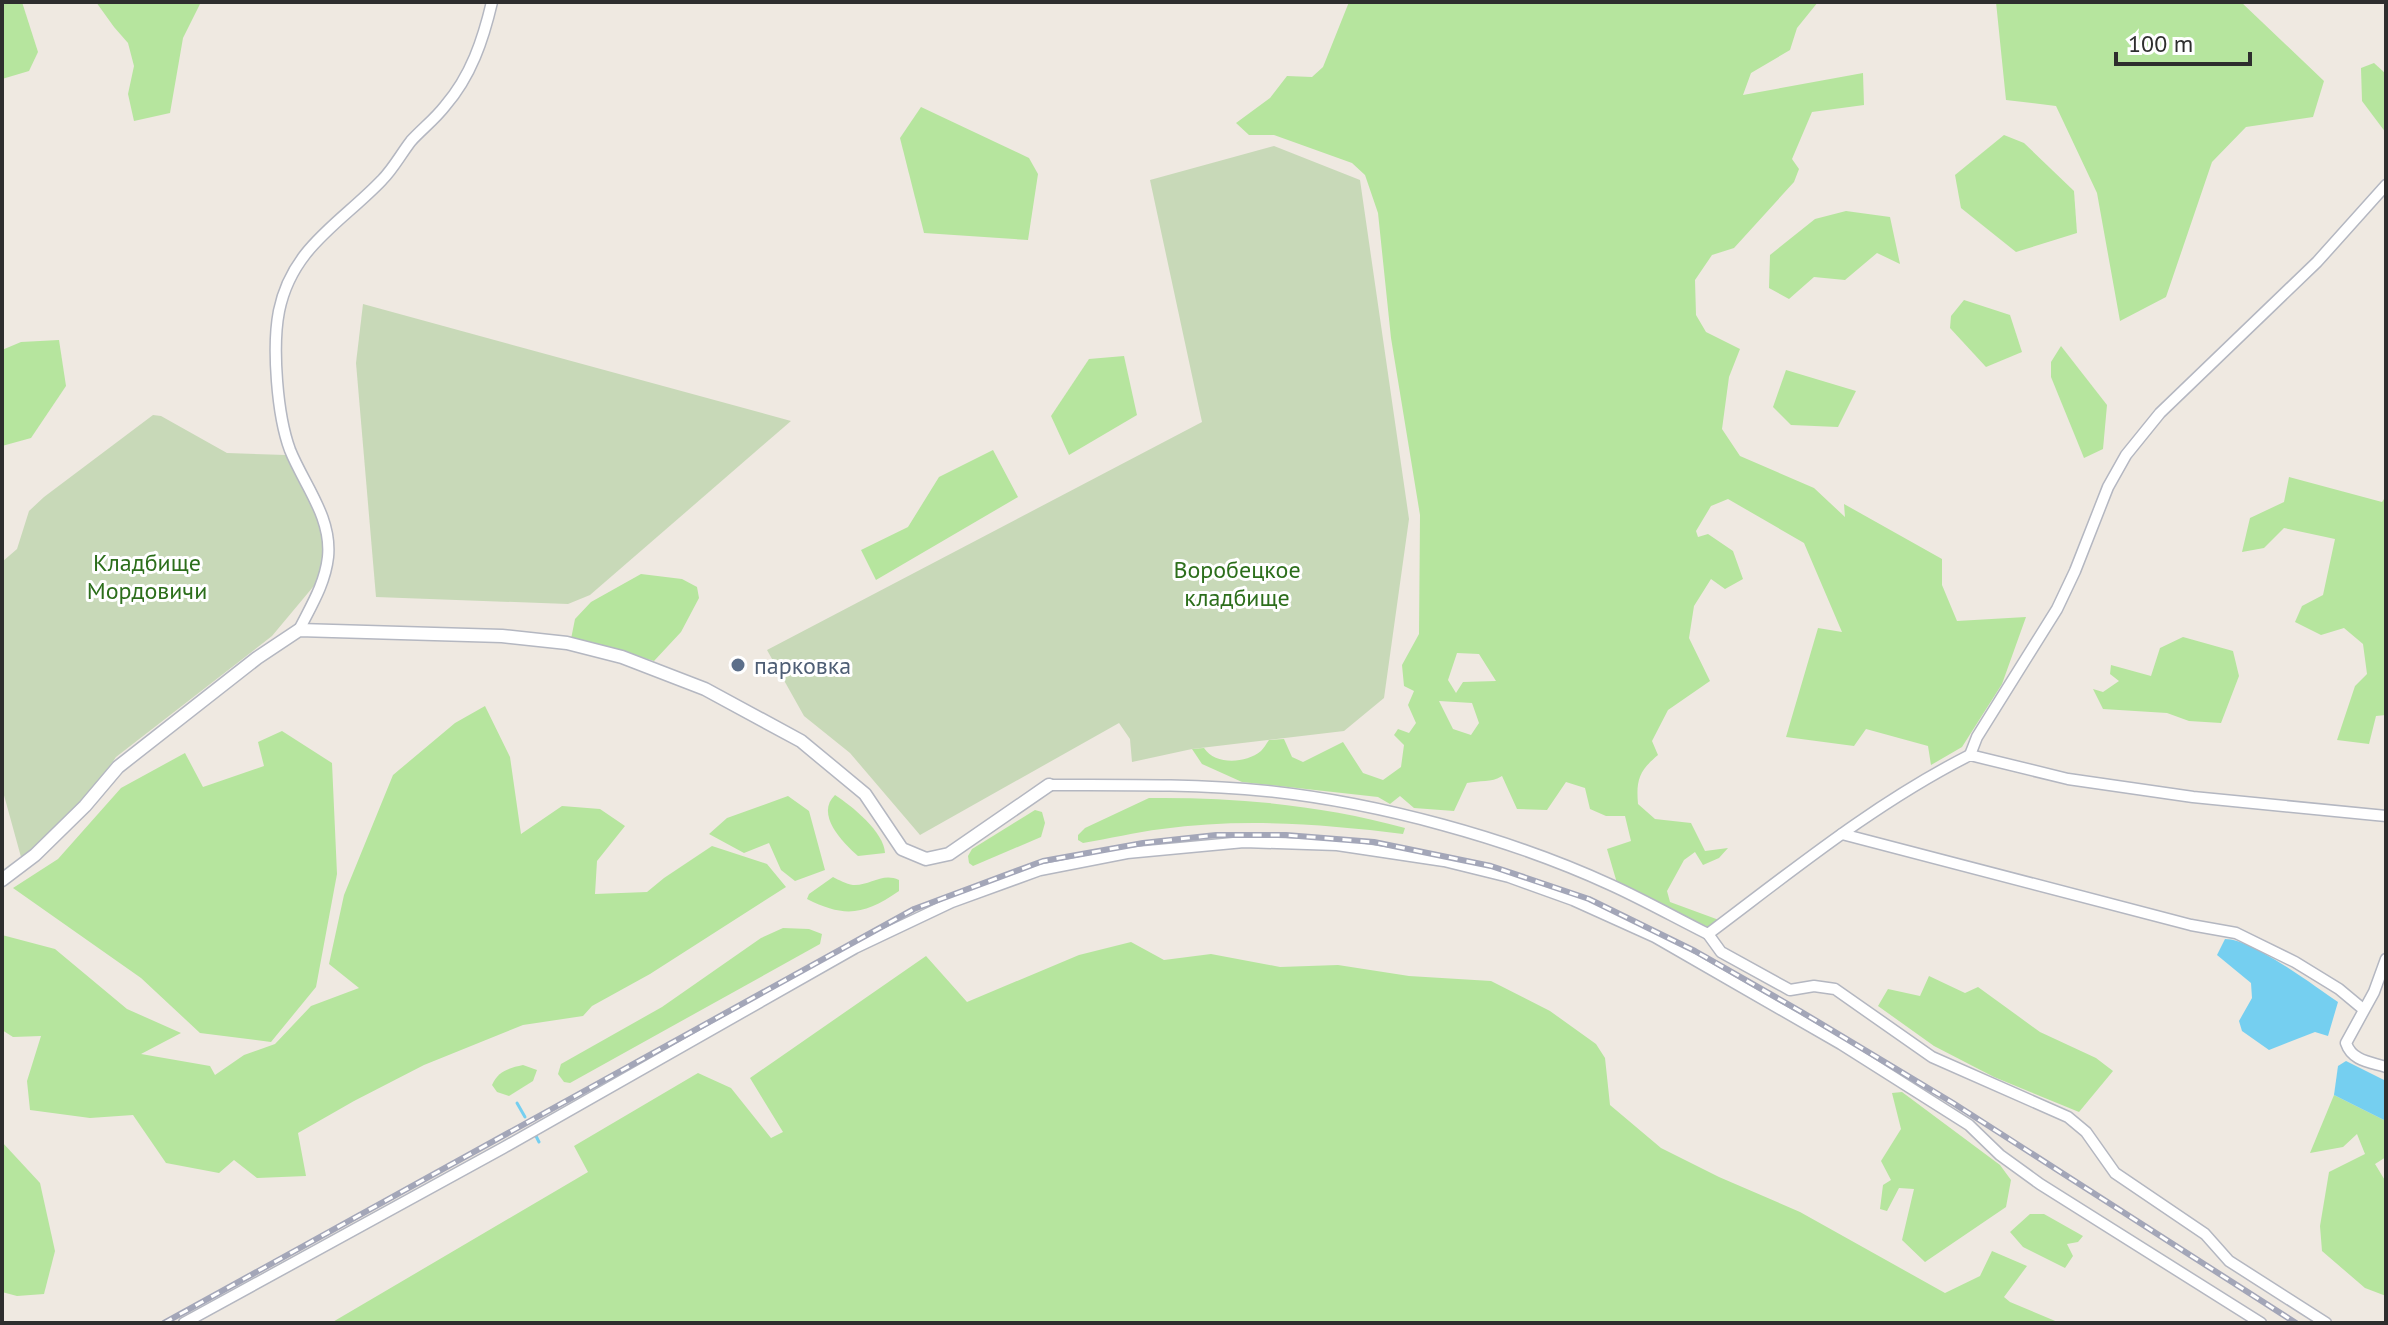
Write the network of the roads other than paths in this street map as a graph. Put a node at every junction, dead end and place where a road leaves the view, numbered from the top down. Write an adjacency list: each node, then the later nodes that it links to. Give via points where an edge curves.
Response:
1 (492, 2): 3 (street, via 471,69 446,105 383,180 302,257 283,297 275,343 282,422 325,523 328,554 323,583)
2 (2386, 185): 4 (street, via 2317,262 2160,413 2126,455 2057,609)
3 (299, 630): 5 (street, via 502,636 567,643 622,657 705,689 801,741 865,794 902,849 926,859 949,854); 8 (street, via 118,767 35,855)
4 (1970, 755): 6 (street, via 2068,779); 7 (street)
5 (1049, 785): 9 (street, via 1268,791 1381,810 1521,850 1610,884)
6 (2386, 816)
7 (1842, 834): 9 (street); 11 (street, via 2236,933 2295,962)
8 (2, 880)
9 (1708, 934): 15 (street, via 1721,952 1790,990 1835,989 1932,1057 2068,1117 2086,1132 2115,1173 2205,1234 2229,1261)
10 (2386, 959): 11 (street)
11 (2363, 1009): 12 (street, via 2346,1043 2349,1051)
12 (2386, 1067)
13 (184, 1323): 14 (street, via 855,948 952,902 1040,870 1127,853 1244,842 1337,845 1444,861 1560,895 1655,937 1765,998 1969,1125 2040,1184)
14 (2261, 1323)
15 (2326, 1323)

